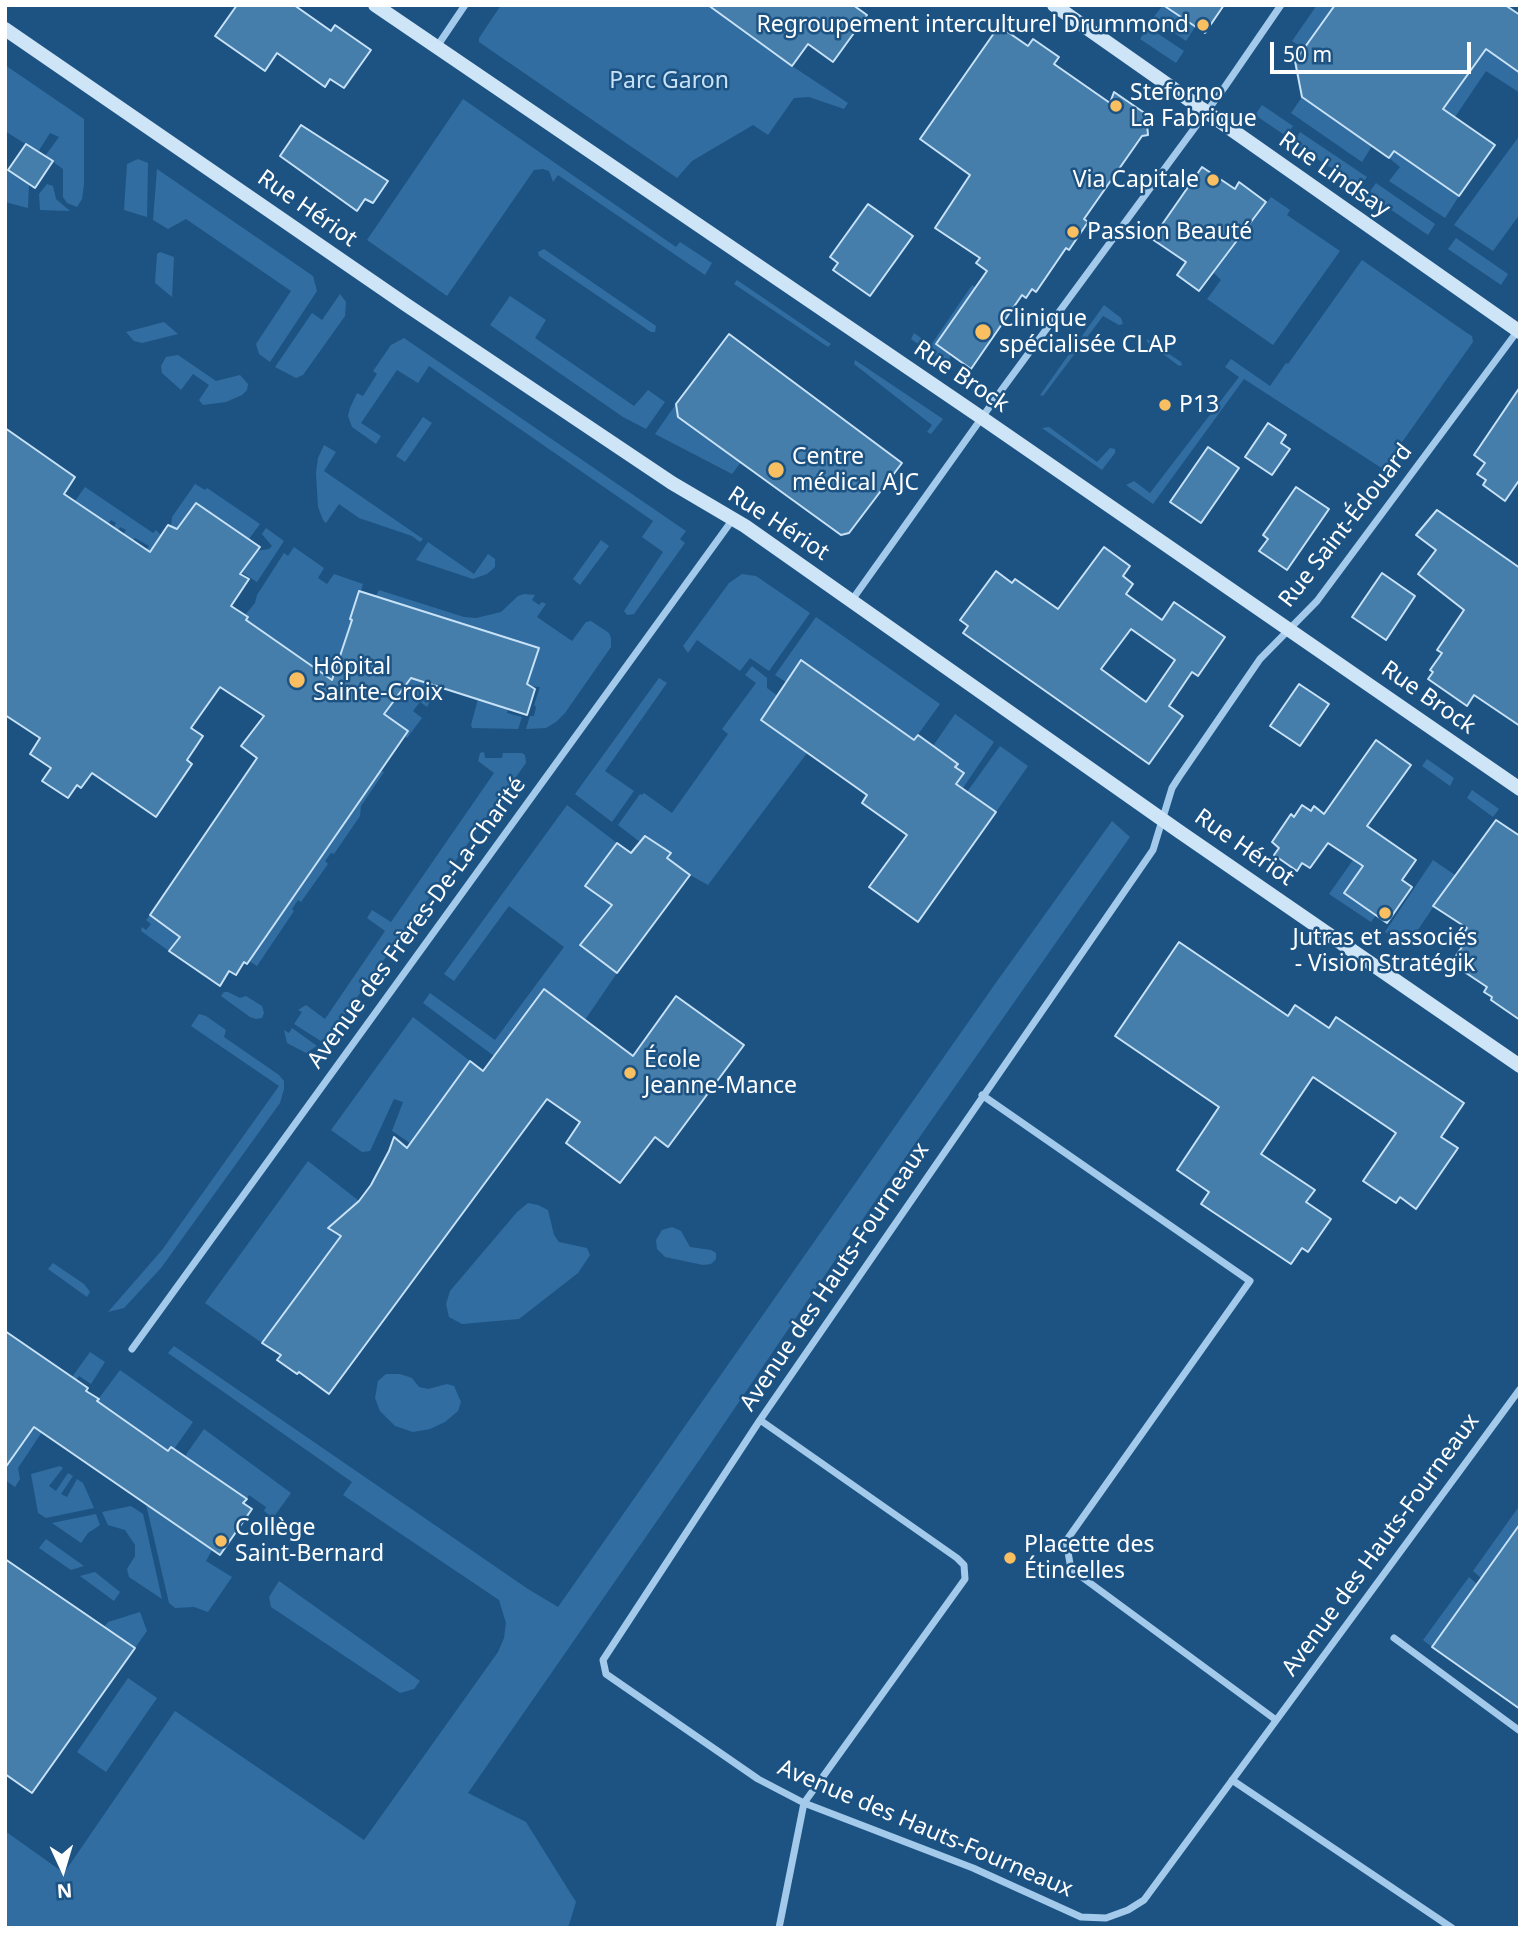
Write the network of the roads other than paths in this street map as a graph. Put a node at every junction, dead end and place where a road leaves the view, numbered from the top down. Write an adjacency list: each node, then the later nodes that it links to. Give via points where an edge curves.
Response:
1 (374, 5): 6 (street, Rue Brock)
2 (465, 5): 6 (street)
3 (1054, 5): 7 (street, Rue Lindsay)
4 (1281, 5): 7 (street)
5 (5, 29): 10 (street, Rue Hériot, via 397,299)
6 (436, 48): 9 (street, Rue Brock)
7 (1206, 113): 8 (street, Rue Lindsay); 9 (street)
8 (1519, 331): 12 (street, Rue Saint-Édouard, via 1317,601)
9 (982, 418): 11 (street); 12 (street, Rue Brock)
10 (733, 519): 11 (street, Rue Hériot); 17 (street, Avenue des Frères-De-La-Charité)
11 (852, 600): 14 (street, Rue Hériot)
12 (1289, 630): 13 (street, Rue Brock); 14 (street, Rue Saint-Édouard, via 1261,659 1172,788)
13 (1520, 789)
14 (1162, 819): 15 (street, Rue Hériot); 16 (street, Avenue des Hauts-Fourneaux, via 1149,856)
15 (1520, 1066)
16 (982, 1095): 19 (street, Avenue des Hauts-Fourneaux); 21 (street, via 1250,1281 1066,1541 1071,1569)
17 (132, 1349)
18 (1520, 1389): 21 (street, Avenue des Hauts-Fourneaux)
19 (760, 1420): 24 (street, Avenue des Hauts-Fourneaux, via 603,1660 606,1674 613,1679 758,1779); 24 (street, via 964,1565 965,1579)
20 (1394, 1638): 22 (street)
21 (1276, 1720): 23 (street, Avenue des Hauts-Fourneaux)
22 (1520, 1731)
23 (1232, 1780): 24 (street, Avenue des Hauts-Fourneaux, via 1144,1900 1106,1918 1081,1917 972,1868); 26 (street)
24 (804, 1803): 25 (street)
25 (779, 1928)
26 (1452, 1928)

